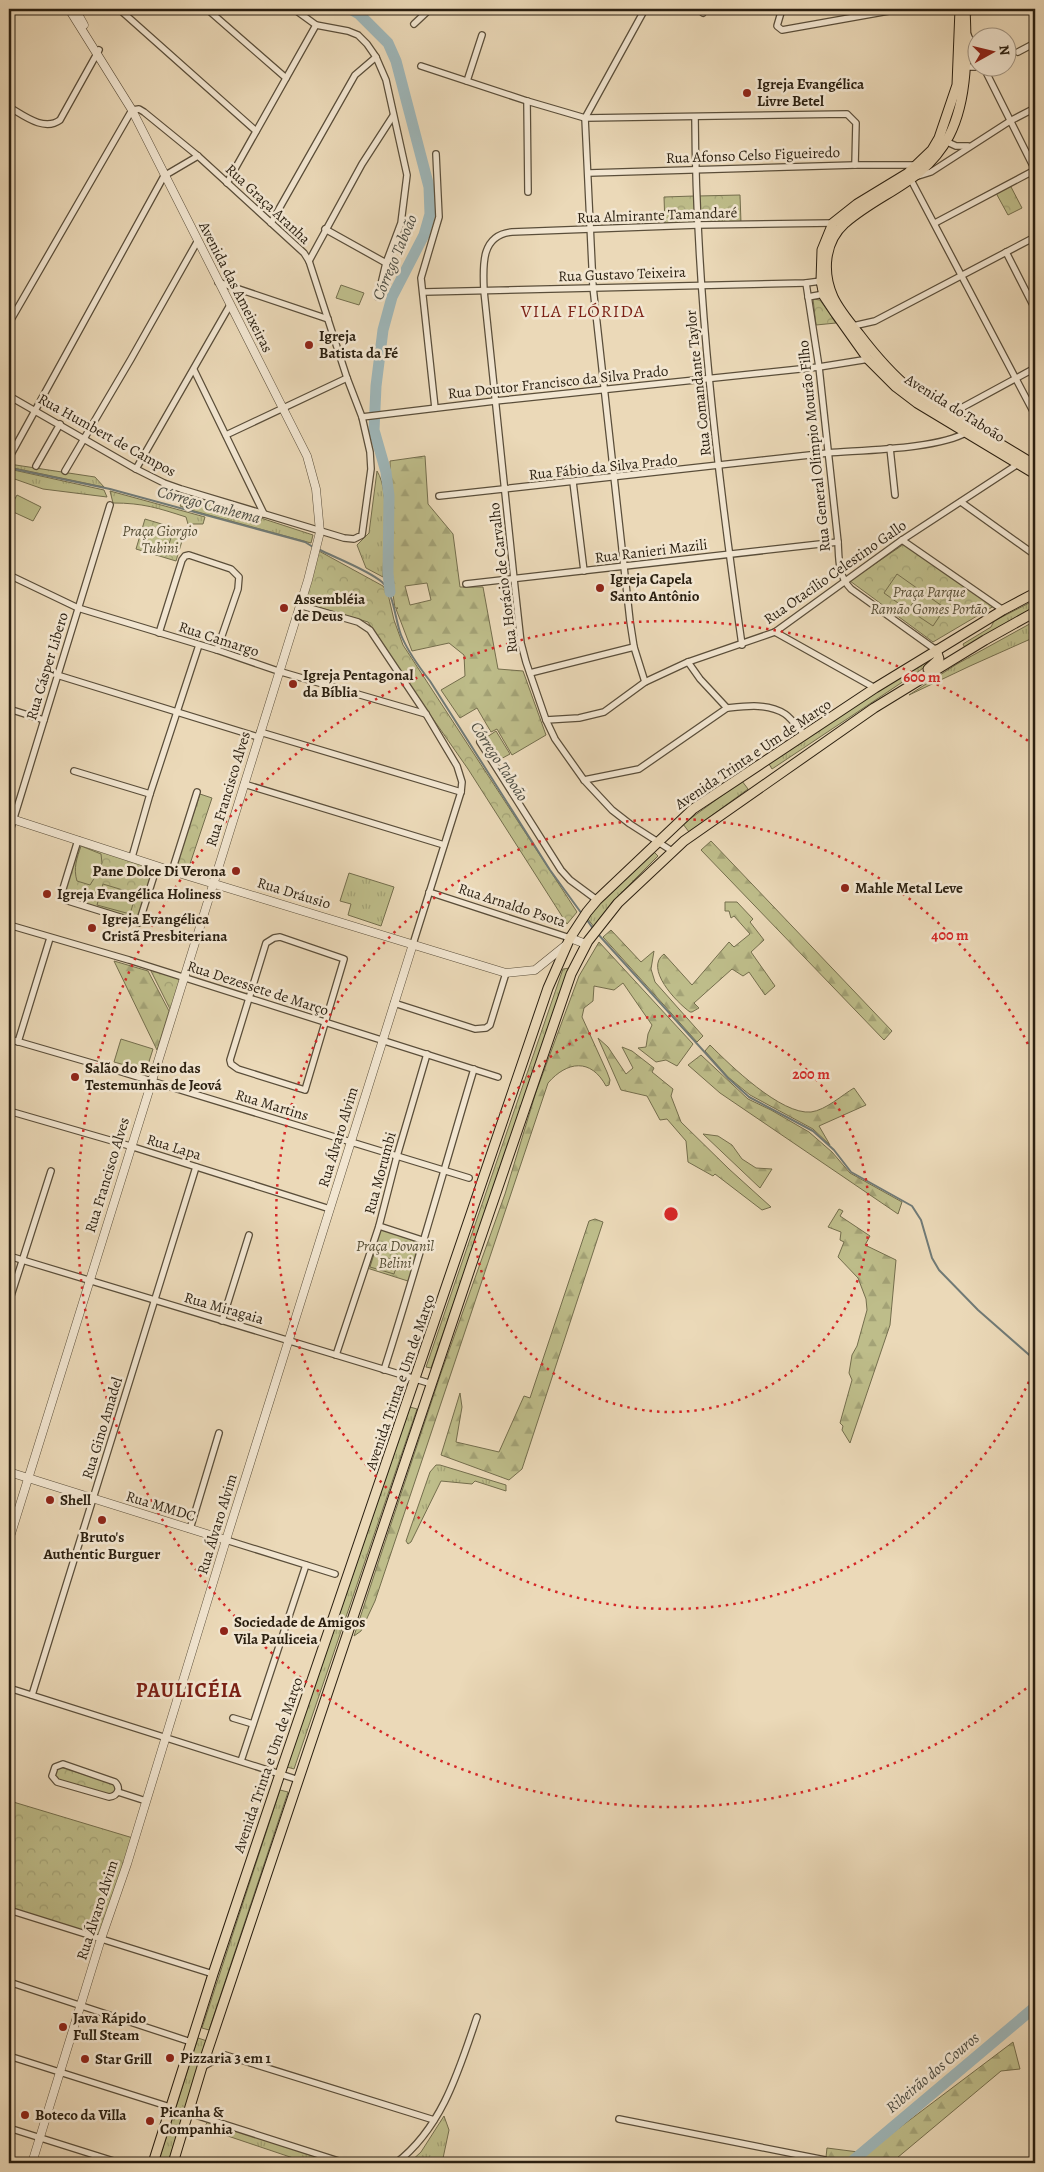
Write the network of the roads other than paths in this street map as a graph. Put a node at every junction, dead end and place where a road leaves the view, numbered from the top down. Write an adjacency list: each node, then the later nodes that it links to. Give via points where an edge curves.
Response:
1 (69, 9): 19 (street, Avenida das Ameixeiras)
2 (75, 9): 19 (street, Avenida das Ameixeiras)
3 (119, 9): 35 (street)
4 (207, 9): 24 (street)
5 (294, 9): 15 (street)
6 (430, 9): 14 (street)
7 (646, 9): 33 (street)
8 (782, 9): 13 (street, via 777,26 779,30)
9 (844, 9): 13 (street)
10 (900, 9): 13 (street)
11 (975, 9): 12 (street)
12 (961, 11): 16 (main road, Avenida do Taboão); 41 (main road, Avenida do Taboão, via 958,74 953,101 939,138)
13 (858, 16)
14 (414, 24)
15 (316, 25): 21 (street, via 358,35); 24 (street)
16 (966, 30): 23 (main road, Avenida do Taboão)
17 (482, 36): 26 (street)
18 (1035, 43): 20 (street)
19 (98, 52): 28 (street, via 55,124 44,124); 30 (street, Avenida das Ameixeiras)
20 (1018, 52)
21 (376, 57): 31 (street, via 386,80); 49 (street, via 355,75)
22 (421, 66): 26 (street)
23 (964, 67): 36 (main road, Avenida do Taboão, via 960,102)
24 (286, 78): 35 (street)
25 (987, 78): 34 (street)
26 (467, 81): 27 (street)
27 (527, 101): 33 (street); 48 (street)
28 (9, 107)
29 (1035, 108): 34 (street)
30 (132, 110): 39 (street, Rua Graça Aranha, via 152,116); 45 (street, Avenida das Ameixeiras); 76 (street)
31 (394, 116): 53 (street); 60 (street, via 407,175 401,223)
32 (695, 117): 33 (street); 40 (street, via 847,114 856,123); 42 (street, Rua Comandante Taylor)
33 (585, 118): 44 (street)
34 (1010, 121): 37 (street); 43 (street)
35 (256, 131): 47 (street)
36 (945, 141): 37 (street, via 956,146); 46 (main road, Avenida do Taboão, via 932,160)
37 (970, 146): 46 (street, via 931,172)
38 (436, 154): 67 (street, via 439,217 421,278)
39 (198, 156): 45 (street); 47 (street, Rua Graça Aranha)
40 (855, 165): 41 (street, Rua Afonso Celso Figueiredo); 42 (street, Rua Afonso Celso Figueiredo)
41 (917, 165): 50 (main road, Avenida do Taboão)
42 (696, 169): 44 (street, Rua Afonso Celso Figueiredo); 52 (street, Rua Comandante Taylor)
43 (1035, 170): 51 (street)
44 (589, 173): 54 (street)
45 (164, 176): 56 (street, Avenida das Ameixeiras); 91 (street)
46 (913, 178): 51 (street); 77 (main road, Avenida do Taboão, via 858,213 836,232 830,244 827,258 829,286)
47 (226, 183): 49 (street, Rua Graça Aranha)
48 (528, 192)
49 (271, 223): 59 (street, Rua Graça Aranha)
50 (833, 223): 52 (street, Rua Almirante Tamandaré); 62 (main road, Avenida do Taboão, via 822,250)
51 (935, 223): 61 (street)
52 (697, 225): 54 (street, Rua Almirante Tamandaré); 65 (street, Rua Comandante Taylor)
53 (325, 229): 59 (street); 60 (street)
54 (591, 230): 57 (street, Rua Almirante Tamandaré, via 504,233 492,240); 66 (street)
55 (1035, 237): 58 (street)
56 (197, 242): 63 (street, Avenida das Ameixeiras); 98 (street)
57 (488, 247): 68 (street, Rua Horácio de Carvalho, via 484,258)
58 (1006, 252): 61 (street); 73 (street)
59 (309, 261): 74 (street, Rua Graça Aranha)
60 (386, 263): 70 (street)
61 (961, 276): 75 (street); 85 (street)
62 (821, 281): 64 (street, Rua Gustavo Teixeira); 69 (main road, Avenida do Taboão)
63 (218, 282): 72 (street, Avenida das Ameixeiras); 74 (street)
64 (806, 283): 65 (street, Rua Gustavo Teixeira); 71 (street, Rua General Olímpio Mourão Filho)
65 (700, 284): 66 (street, Rua Gustavo Teixeira); 84 (street, Rua Comandante Taylor)
66 (593, 287): 68 (street, Rua Gustavo Teixeira); 86 (street)
67 (424, 292): 68 (street, Rua Gustavo Teixeira); 90 (street)
68 (484, 292): 88 (street, Rua Horácio de Carvalho)
69 (824, 294): 71 (street); 79 (main road, Avenida do Taboão)
70 (378, 297)
71 (808, 297): 80 (street, Rua General Olímpio Mourão Filho)
72 (230, 305): 82 (street); 89 (street, Avenida das Ameixeiras)
73 (1035, 309)
74 (328, 319): 83 (street, Rua Graça Aranha)
75 (875, 321): 77 (street); 78 (street)
76 (9, 323)
77 (853, 326): 78 (main road, Avenida do Taboão)
78 (864, 333): 79 (main road, Avenida do Taboão)
79 (872, 358): 80 (street, Rua Doutor Francisco da Silva Prado); 92 (main road, Avenida do Taboão, via 911,390); 96 (main road, Avenida do Taboão, via 896,388)
80 (819, 367): 84 (street, Rua Doutor Francisco da Silva Prado); 100 (street, Rua General Olímpio Mourão Filho)
81 (1035, 368): 85 (street)
82 (194, 370): 97 (street); 106 (street)
83 (347, 378): 89 (street); 94 (street, Rua Graça Aranha)
84 (711, 378): 86 (street, Rua Doutor Francisco da Silva Prado); 105 (street, Rua Comandante Taylor)
85 (1015, 379): 92 (street); 93 (street)
86 (605, 389): 88 (street, Rua Doutor Francisco da Silva Prado); 109 (street)
87 (9, 396): 91 (street, Rua Humbert de Campos)
88 (495, 401): 90 (street, Rua Doutor Francisco da Silva Prado); 111 (street, Rua Horácio de Carvalho)
89 (282, 407): 97 (street); 118 (street, Avenida das Ameixeiras, via 301,442 312,474)
90 (435, 408): 94 (street, Rua Doutor Francisco da Silva Prado)
91 (35, 410): 95 (street, Rua Humbert de Campos); 101 (street)
92 (952, 413): 103 (main road, Avenida do Taboão)
93 (1035, 416)
94 (363, 417): 117 (street, Rua Graça Aranha, via 371,460)
95 (60, 424): 98 (street, Rua Humbert de Campos); 104 (street)
96 (968, 432): 99 (street, Rua Fábio da Silva Prado, via 950,440); 102 (main road, Avenida do Taboão)
97 (226, 435): 116 (street)
98 (85, 438): 106 (street, Rua Humbert de Campos); 107 (street)
99 (890, 448): 100 (street, Rua Fábio da Silva Prado); 112 (street)
100 (828, 453): 105 (street, Rua Fábio da Silva Prado); 120 (street, Rua General Olímpio Mourão Filho)
101 (9, 458)
102 (1018, 464): 108 (main road, Avenida do Taboão); 114 (street, Rua Otacílio Celestino Gallo)
103 (1035, 465)
104 (36, 466)
105 (719, 467): 109 (street, Rua Fábio da Silva Prado); 121 (street, Rua Comandante Taylor)
106 (136, 469): 116 (street, Rua Humbert de Campos, via 181,489)
107 (64, 471)
108 (1035, 474)
109 (613, 478): 110 (street, Rua Fábio da Silva Prado); 123 (street)
110 (572, 482): 111 (street, Rua Fábio da Silva Prado); 124 (street)
111 (505, 490): 113 (street, Rua Fábio da Silva Prado); 126 (street, Rua Horácio de Carvalho)
112 (895, 495)
113 (439, 496)
114 (961, 502): 119 (street, Rua Otacílio Celestino Gallo); 122 (street)
115 (110, 505): 131 (street, Rua Cásper Libero)
116 (264, 514): 118 (street, Rua Humbert de Campos)
117 (364, 530): 118 (street, Rua Humbert de Campos, via 358,538 349,539)
118 (320, 532): 130 (street, Rua Francisco Alves)
119 (902, 540): 127 (street, Rua Otacílio Celestino Gallo); 132 (street)
120 (838, 542): 121 (street, Rua Ranieri Mazili); 127 (street, Rua General Olímpio Mourão Filho)
121 (729, 554): 123 (street, Rua Ranieri Mazili); 138 (street, Rua Comandante Taylor)
122 (1035, 555)
123 (623, 567): 124 (street, Rua Ranieri Mazili); 139 (street)
124 (584, 571): 126 (street, Rua Ranieri Mazili)
125 (9, 575): 131 (street, Rua Camargo)
126 (514, 580): 128 (street, Rua Ranieri Mazili); 145 (street, Rua Horácio de Carvalho, via 523,652)
127 (844, 582): 136 (street, Rua Otacílio Celestino Gallo); 141 (street)
128 (466, 584)
129 (1035, 593): 132 (main road, Avenida Trinta e Um de Março)
130 (299, 605): 144 (street, Rua Francisco Alves); 153 (street, via 358,622 370,630)
131 (78, 608): 135 (street, Rua Camargo); 146 (street, Rua Cásper Libero)
132 (1003, 610): 134 (main road, Avenida Trinta e Um de Março)
133 (1035, 612): 142 (main road, Avenida Trinta e Um de Março)
134 (992, 617): 141 (main road, Avenida Trinta e Um de Março); 142 (main road, via 962,640)
135 (159, 632): 137 (street, Rua Camargo); 140 (street, via 185,556 231,568 239,577 238,589)
136 (775, 632): 138 (street, Rua Otacílio Celestino Gallo); 149 (street)
137 (199, 645): 140 (street, Rua Camargo); 152 (street)
138 (742, 645): 143 (street, Rua Otacílio Celestino Gallo)
139 (634, 647): 145 (street); 147 (street)
140 (217, 650): 144 (street, Rua Camargo)
141 (936, 650): 148 (main road, via 937,663); 149 (main road, Avenida Trinta e Um de Março)
142 (966, 651): 148 (main road, Avenida Trinta e Um de Março)
143 (688, 662): 147 (street, Rua Otacílio Celestino Gallo); 150 (street)
144 (278, 671): 153 (street, Rua Camargo); 156 (street, Rua Francisco Alves)
145 (530, 673): 155 (street, Rua Horácio de Carvalho)
146 (57, 675): 152 (street); 154 (street, Rua Cásper Libero)
147 (645, 682): 155 (street, Rua Otacílio Celestino Gallo, via 604,712 579,718)
148 (908, 687): 170 (main road, Avenida Trinta e Um de Março)
149 (876, 688): 157 (main road, Avenida Trinta e Um de Março)
150 (727, 708): 157 (street, via 752,705 774,709 786,714); 160 (street, via 639,769)
151 (9, 709): 154 (street)
152 (176, 712): 156 (street); 164 (street)
153 (426, 714): 163 (street, via 457,766 462,782)
154 (44, 720): 165 (street, Rua Cásper Libero)
155 (546, 720): 160 (street, Rua Horácio de Carvalho, via 567,758)
156 (259, 734): 161 (street, Rua Francisco Alves); 163 (street)
157 (804, 734): 168 (main road, Avenida Trinta e Um de Março, via 693,809)
158 (480, 742): 176 (street, via 561,870)
159 (74, 771): 164 (street)
160 (584, 780): 168 (street, Rua Horácio de Carvalho, via 612,810)
161 (244, 784): 169 (street); 174 (street, Rua Francisco Alves)
162 (197, 792): 173 (street)
163 (460, 792): 169 (street, Rua Álvaro Alvim)
164 (150, 794): 171 (street)
165 (11, 818): 166 (street, Rua Cásper Libero); 167 (street, Rua Dráusio)
166 (9, 834)
167 (78, 840): 171 (street, Rua Dráusio); 172 (street, via 62,892 66,900 139,923)
168 (657, 842): 170 (street, Rua Horácio de Carvalho); 176 (main road, Avenida Trinta e Um de Março)
169 (444, 845): 175 (street, Rua Álvaro Alvim)
170 (672, 851): 181 (main road, Avenida Trinta e Um de Março, via 618,903)
171 (132, 857): 172 (street, Rua Dráusio)
172 (157, 866): 173 (street, Rua Dráusio)
173 (172, 871): 174 (street, Rua Dráusio)
174 (214, 883): 180 (street, Rua Dráusio); 183 (street, Rua Francisco Alves)
175 (429, 892): 179 (street, Rua Arnaldo Psota); 180 (street, Rua Álvaro Alvim)
176 (597, 900): 179 (main road, Avenida Trinta e Um de Março)
177 (9, 926): 178 (street, Rua Dezessete de Março)
178 (50, 938): 183 (street, Rua Dezessete de Março); 189 (street)
179 (568, 942): 181 (street, Rua Arnaldo Psota); 182 (street, Rua Dráusio, via 535,970); 215 (main road, Avenida Trinta e Um de Março, via 548,988)
180 (412, 944): 182 (street, Rua Dráusio); 185 (street, Rua Álvaro Alvim)
181 (586, 944): 216 (main road, Avenida Trinta e Um de Março, via 571,974 551,1031)
182 (506, 973): 185 (street, via 490,1025 486,1028 475,1029)
183 (183, 978): 184 (street, Rua Dezessete de Março); 193 (street, Rua Francisco Alves)
184 (250, 998): 186 (street, Rua Dezessete de Março); 186 (street, via 266,943 280,937 344,959); 186 (street, via 230,1060 238,1070 305,1090)
185 (394, 1003): 188 (street, Rua Álvaro Alvim)
186 (326, 1024): 188 (street, Rua Dezessete de Março)
187 (9, 1039): 189 (street, Rua Martins)
188 (381, 1041): 190 (street, Rua Dezessete de Março); 195 (street, Rua Álvaro Alvim)
189 (18, 1042): 193 (street, Rua Martins)
190 (427, 1054): 191 (street, Rua Dezessete de Março); 197 (street, Rua Morumbi)
191 (474, 1069): 192 (street, Rua Dezessete de Março); 199 (street)
192 (498, 1077)
193 (151, 1081): 195 (street, Rua Martins); 196 (street, Rua Francisco Alves)
194 (9, 1111): 196 (street, Rua Lapa)
195 (351, 1142): 197 (street, Rua Martins); 202 (street, Rua Álvaro Alvim)
196 (130, 1146): 198 (street, Rua Lapa); 208 (street, Rua Francisco Alves)
197 (397, 1156): 199 (street, Rua Martins); 203 (street, Rua Morumbi)
198 (196, 1167): 202 (street, Rua Lapa); 209 (street, Rua Gino Amadel)
199 (443, 1170): 201 (street, Rua Martins); 205 (street)
200 (51, 1171): 207 (street)
201 (469, 1178)
202 (330, 1209): 212 (street, Rua Álvaro Alvim)
203 (379, 1226): 205 (street); 213 (street, Rua Morumbi)
204 (249, 1235): 211 (street)
205 (425, 1241): 214 (street)
206 (9, 1256): 207 (street, Rua Miragaia)
207 (22, 1260): 208 (street, Rua Miragaia); 210 (street)
208 (88, 1281): 209 (street, Rua Miragaia); 219 (street, Rua Francisco Alves)
209 (155, 1301): 211 (street, Rua Miragaia); 220 (street, Rua Gino Amadel)
210 (9, 1302)
211 (222, 1321): 212 (street, Rua Miragaia)
212 (288, 1340): 213 (street, Rua Miragaia); 223 (street, Rua Álvaro Alvim)
213 (336, 1355): 214 (street, Rua Miragaia)
214 (384, 1370): 215 (street, Rua Miragaia)
215 (416, 1380): 216 (street, Rua Miragaia); 232 (main road, Avenida Trinta e Um de Março)
216 (432, 1384): 233 (main road, Avenida Trinta e Um de Março)
217 (219, 1433): 221 (street)
218 (9, 1472): 219 (street, Rua MMDC)
219 (28, 1478): 220 (street, Rua MMDC); 222 (street, Rua Francisco Alves)
220 (94, 1499): 221 (street, Rua MMDC); 227 (street, Rua Gino Amadel)
221 (190, 1529): 223 (street, Rua MMDC)
222 (9, 1540)
223 (226, 1540): 224 (street, Rua MMDC); 230 (street, Rua Álvaro Alvim)
224 (306, 1565): 225 (street, Rua MMDC); 229 (street)
225 (334, 1574)
226 (9, 1688): 227 (street)
227 (32, 1696): 230 (street)
228 (233, 1718): 229 (street)
229 (253, 1724): 231 (street)
230 (167, 1737): 231 (street); 235 (street, Rua Álvaro Alvim)
231 (241, 1761): 232 (street)
232 (280, 1774): 233 (street); 238 (main road, Avenida Trinta e Um de Março)
233 (299, 1780): 244 (main road, Avenida Trinta e Um de Março)
234 (118, 1792): 234 (street, via 114,1782 63,1764 55,1767 52,1776 57,1782 109,1797); 235 (street)
235 (146, 1800): 237 (street, Rua Álvaro Alvim)
236 (9, 1910): 237 (street)
237 (101, 1939): 238 (street); 240 (street, Rua Álvaro Alvim)
238 (213, 1974): 242 (main road, Avenida Trinta e Um de Março)
239 (9, 1982): 240 (street)
240 (80, 2006): 242 (street); 245 (street, Rua Álvaro Alvim)
241 (477, 2017): 249 (street, via 451,2086)
242 (191, 2042): 246 (main road, Avenida Trinta e Um de Março)
243 (9, 2056): 245 (street)
244 (202, 2067): 247 (main road, Avenida Trinta e Um de Março); 249 (street, via 225,2055)
245 (61, 2072): 246 (street); 251 (street, Rua Álvaro Alvim)
246 (170, 2107): 257 (main road, Avenida Trinta e Um de Março)
247 (189, 2113): 258 (main road, Avenida Trinta e Um de Março); 259 (street)
248 (619, 2118): 253 (street)
249 (434, 2120): 260 (street, via 428,2132)
250 (9, 2128): 251 (street)
251 (40, 2138): 252 (street); 254 (street, Rua Álvaro Alvim)
252 (96, 2156): 255 (street); 256 (street)
253 (828, 2161)
254 (32, 2163)
255 (94, 2163)
256 (120, 2163)
257 (153, 2163)
258 (173, 2163)
259 (345, 2163)
260 (396, 2163)

